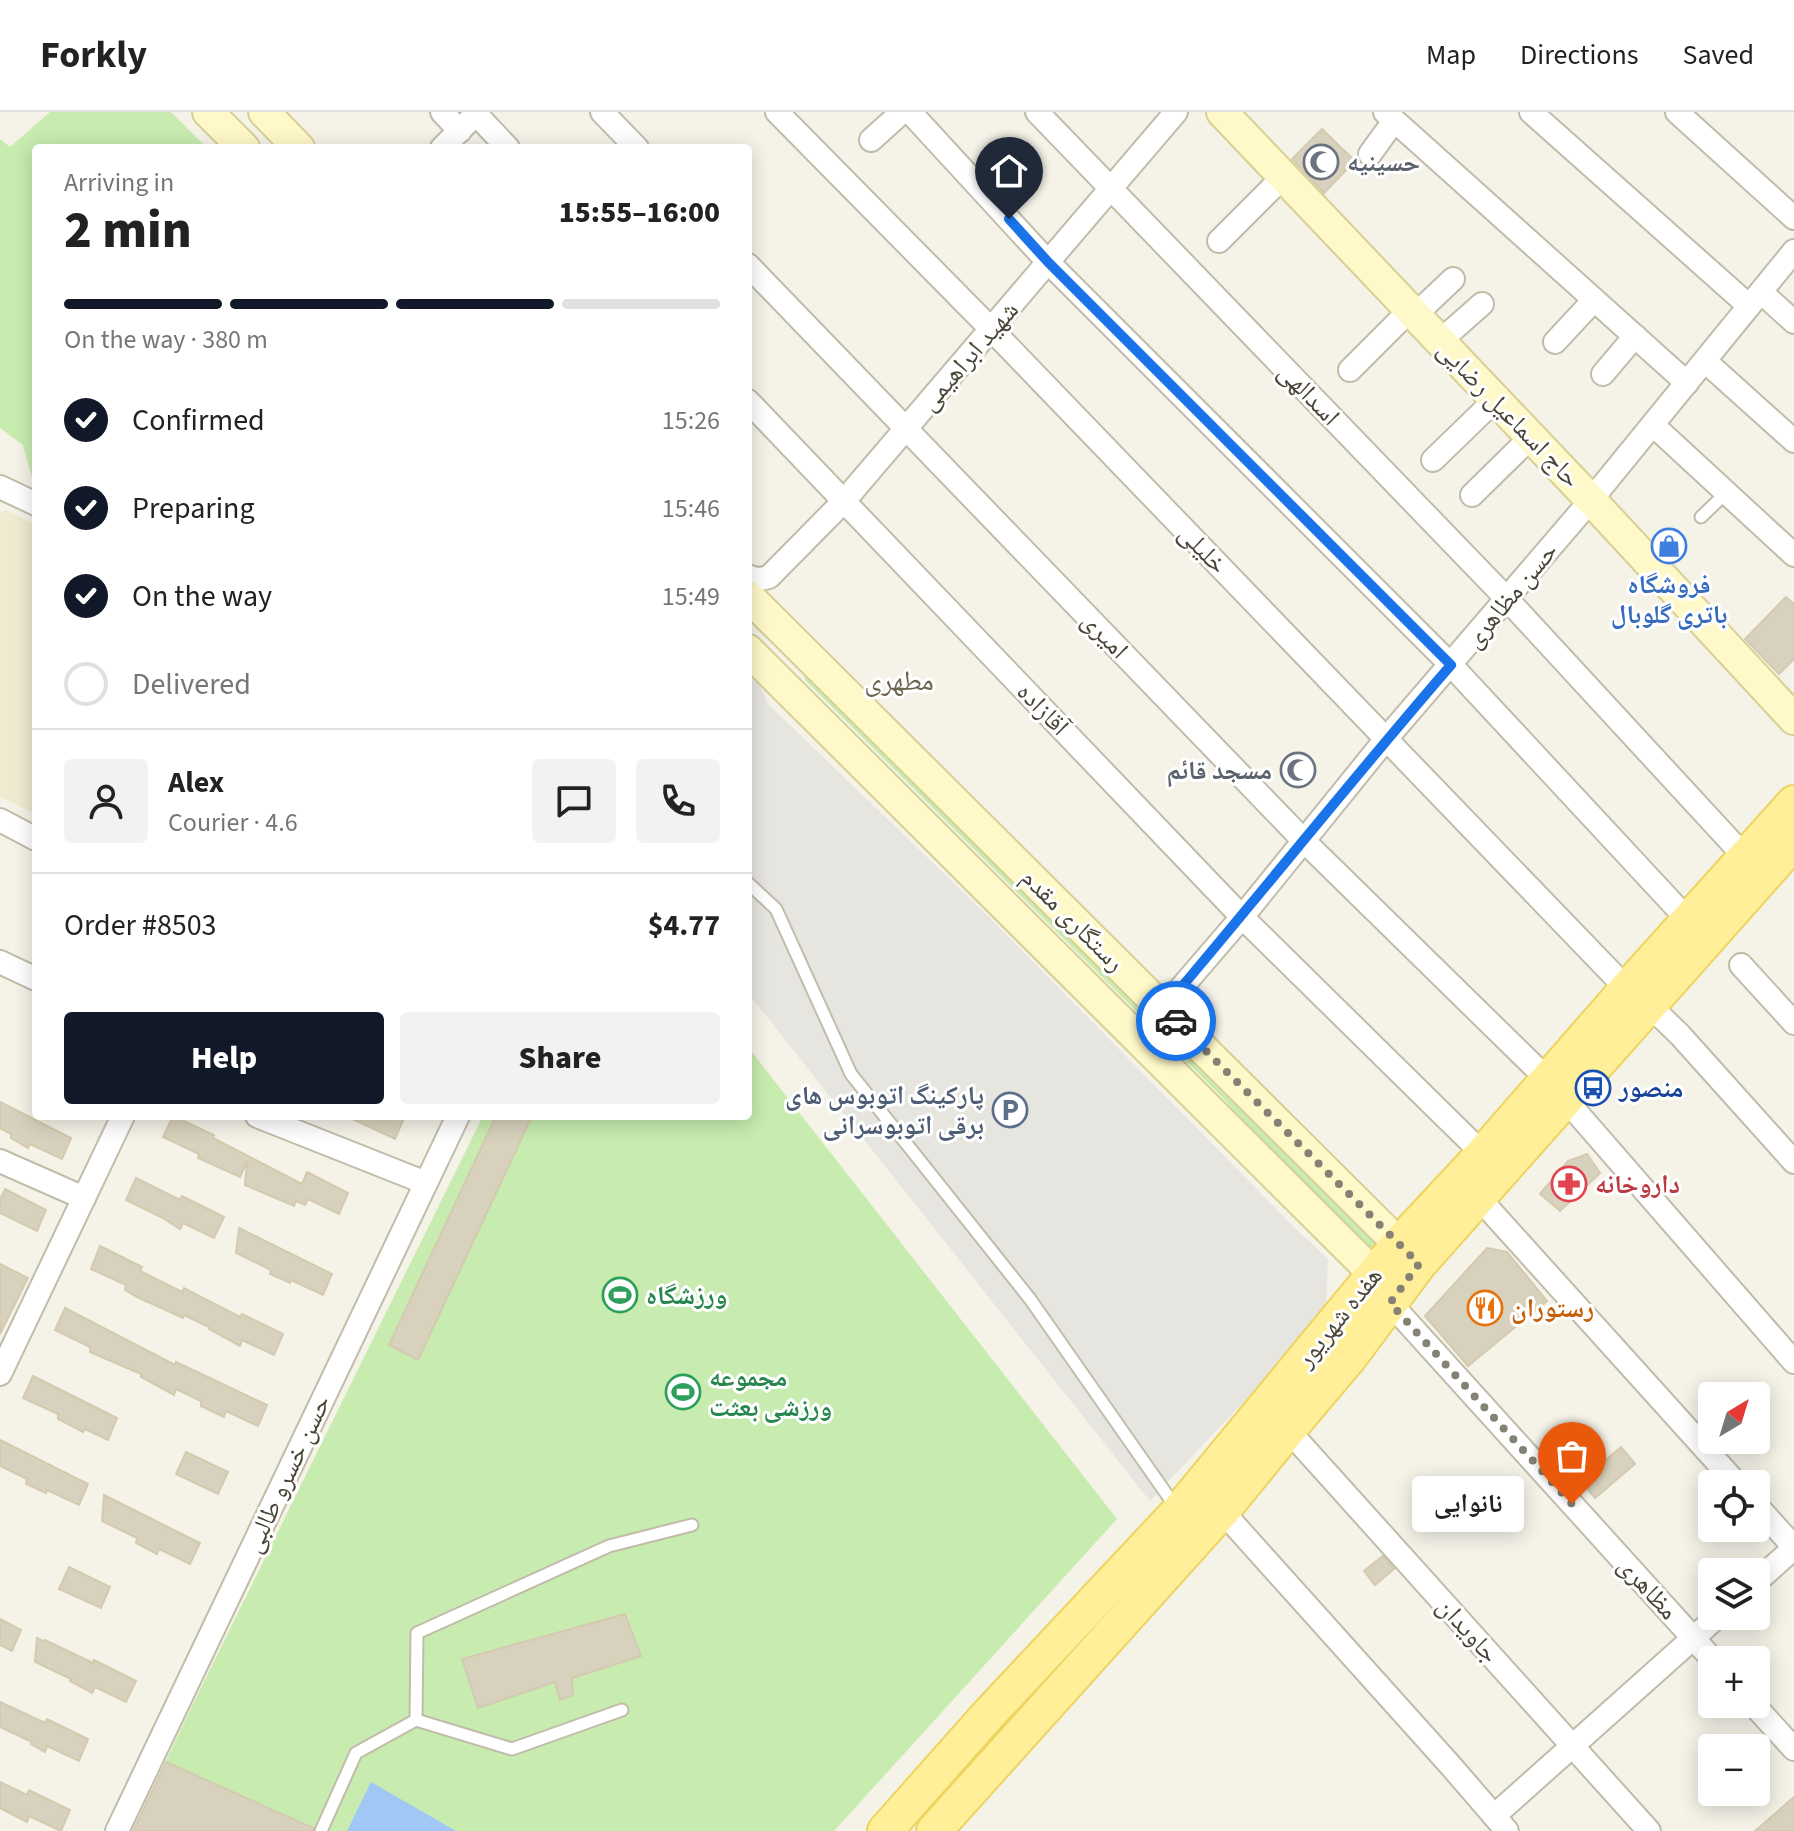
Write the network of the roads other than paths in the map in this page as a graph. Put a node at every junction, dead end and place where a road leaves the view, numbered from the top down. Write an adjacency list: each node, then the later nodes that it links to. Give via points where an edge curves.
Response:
1 (208, 112): 17 (main road)
2 (264, 112): 18 (main road)
3 (442, 112): 15 (street)
4 (602, 112): 21 (street)
5 (777, 112): 36 (street, خلیلی)
6 (902, 112): 16 (street)
7 (910, 112): 28 (street)
8 (1037, 112): 24 (street, اسدالهی)
9 (1176, 112): 24 (street, شهید ابراهیمی)
10 (1222, 112): 23 (main road, حاج اسماعیل رضایی)
11 (1531, 112): 31 (street)
12 (1677, 112): 25 (street)
13 (477, 113): 15 (street); 20 (street)
14 (1390, 116): 22 (street); 32 (street)
15 (460, 131): 19 (street)
16 (871, 140)
17 (240, 144)
18 (295, 144)
19 (446, 144)
20 (504, 144)
21 (633, 144)
22 (1370, 154)
23 (1283, 177): 26 (street); 34 (main road, حاج اسماعیل رضایی)
24 (1111, 189): 28 (street, شهید ابراهیمی); 60 (street, اسدالهی)
25 (1794, 218)
26 (1219, 241)
27 (1794, 251): 31 (street, حسن مظاهری)
28 (1048, 262): 36 (street, شهید ابراهیمی); 64 (street)
29 (752, 269): 47 (street, امیری)
30 (1453, 279): 34 (street)
31 (1755, 299): 35 (street); 40 (street, حسن مظاهری)
32 (1594, 300): 37 (street); 39 (street)
33 (1482, 304): 38 (street)
34 (1412, 312): 38 (main road, حاج اسماعیل رضایی); 41 (street)
35 (1794, 322)
36 (992, 330): 47 (street, شهید ابراهیمی); 66 (street, خلیلی)
37 (1635, 336): 42 (street); 43 (street)
38 (1440, 341): 44 (main road, حاج اسماعیل رضایی)
39 (1555, 342)
40 (1705, 361): 43 (street, حسن مظاهری); 49 (street)
41 (1350, 370)
42 (1603, 374)
43 (1687, 383): 46 (street, حسن مظاهری)
44 (1495, 400): 48 (main road, حاج اسماعیل رضایی); 50 (street)
45 (752, 405): 55 (street, آقازاده)
46 (1653, 425): 52 (street); 54 (street, حسن مظاهری)
47 (905, 430): 55 (street, شهید ابراهیمی); 70 (street, امیری)
48 (1531, 437): 53 (street); 54 (main road, حاج اسماعیل رضایی)
49 (1794, 441)
50 (1433, 460)
51 (0, 487): 56 (street)
52 (1726, 493): 57 (lane); 58 (street)
53 (1472, 495)
54 (1591, 500): 60 (street, حسن مظاهری); 65 (main road, حاج اسماعیل رضایی)
55 (844, 501): 59 (street, شهید ابراهیمی, via 769,577); 74 (street, آقازاده)
56 (32, 502)
57 (1701, 517)
58 (1794, 555)
59 (752, 577)
60 (1507, 599): 64 (street, حسن مظاهری); 72 (street, اسدالهی)
61 (752, 600): 62 (main road, رستگاری مقدم)
62 (794, 642): 63 (main road); 80 (main road, رستگاری مقدم)
63 (758, 660): 93 (main road, رستگاری مقدم)
64 (1451, 665): 66 (street, حسن مظاهری); 75 (street)
65 (1794, 719)
66 (1386, 739): 70 (street, حسن مظاهری); 79 (street, خلیلی)
67 (1794, 803): 72 (main road, هفده شهریور)
68 (0, 820): 69 (street)
69 (32, 837)
70 (1304, 841): 74 (street, حسن مظاهری); 82 (street, امیری)
71 (1794, 842): 79 (main road, هفده شهریور)
72 (1745, 857): 75 (main road, هفده شهریور)
73 (752, 887): 98 (lane, via 776,909 851,1074 1030,1299)
74 (1242, 917): 80 (street, حسن مظاهری); 86 (street, آقازاده)
75 (1689, 921): 79 (main road, هفده شهریور)
76 (0, 962): 78 (street)
77 (1741, 965): 81 (street)
78 (32, 977)
79 (1638, 997): 82 (main road, هفده شهریور); 88 (street, خلیلی, via 1680,1035)
80 (1163, 1009): 92 (main road, رستگاری مقدم)
81 (1794, 1023)
82 (1556, 1090): 86 (main road, هفده شهریور); 90 (main road, هفده شهریور); 94 (street, امیری)
83 (121, 1120): 91 (street)
84 (267, 1120): 89 (street)
85 (456, 1120): 89 (street, حسن خسرو طالبی)
86 (1483, 1154): 92 (main road, هفده شهریور)
87 (0, 1161): 91 (street)
88 (1794, 1162)
89 (426, 1183): 113 (street, حسن خسرو طالبی)
90 (1478, 1197): 92 (main road, هفده شهریور); 97 (street)
91 (84, 1198): 95 (street)
92 (1409, 1254): 93 (main road, هفده شهریور)
93 (1386, 1291): 96 (main road, هفده شهریور, via 1349,1358); 98 (main road, هفده شهریور); 105 (street, مظاهری)
94 (1794, 1362)
95 (0, 1374)
96 (1288, 1430): 99 (main road, هفده شهریور); 110 (street, جاویدان)
97 (1724, 1470)
98 (1179, 1511): 115 (main road, هفده شهریور)
99 (1222, 1511): 112 (street); 116 (main road, هفده شهریور)
100 (1770, 1521): 102 (street)
101 (692, 1525): 109 (lane, via 609,1546 417,1633)
102 (1794, 1548): 103 (street)
103 (1770, 1569)
104 (1702, 1630): 105 (street)
105 (1693, 1638): 106 (street, مظاهری); 110 (street)
106 (1700, 1646)
107 (622, 1710): 109 (lane, via 512,1749)
108 (1766, 1718): 111 (street)
109 (416, 1720): 114 (lane, via 356,1753)
110 (1572, 1746): 112 (street); 117 (street, جاویدان)
111 (1794, 1749)
112 (1500, 1824)
113 (117, 1831)
114 (321, 1831)
115 (885, 1831)
116 (934, 1831)
117 (1649, 1831)

